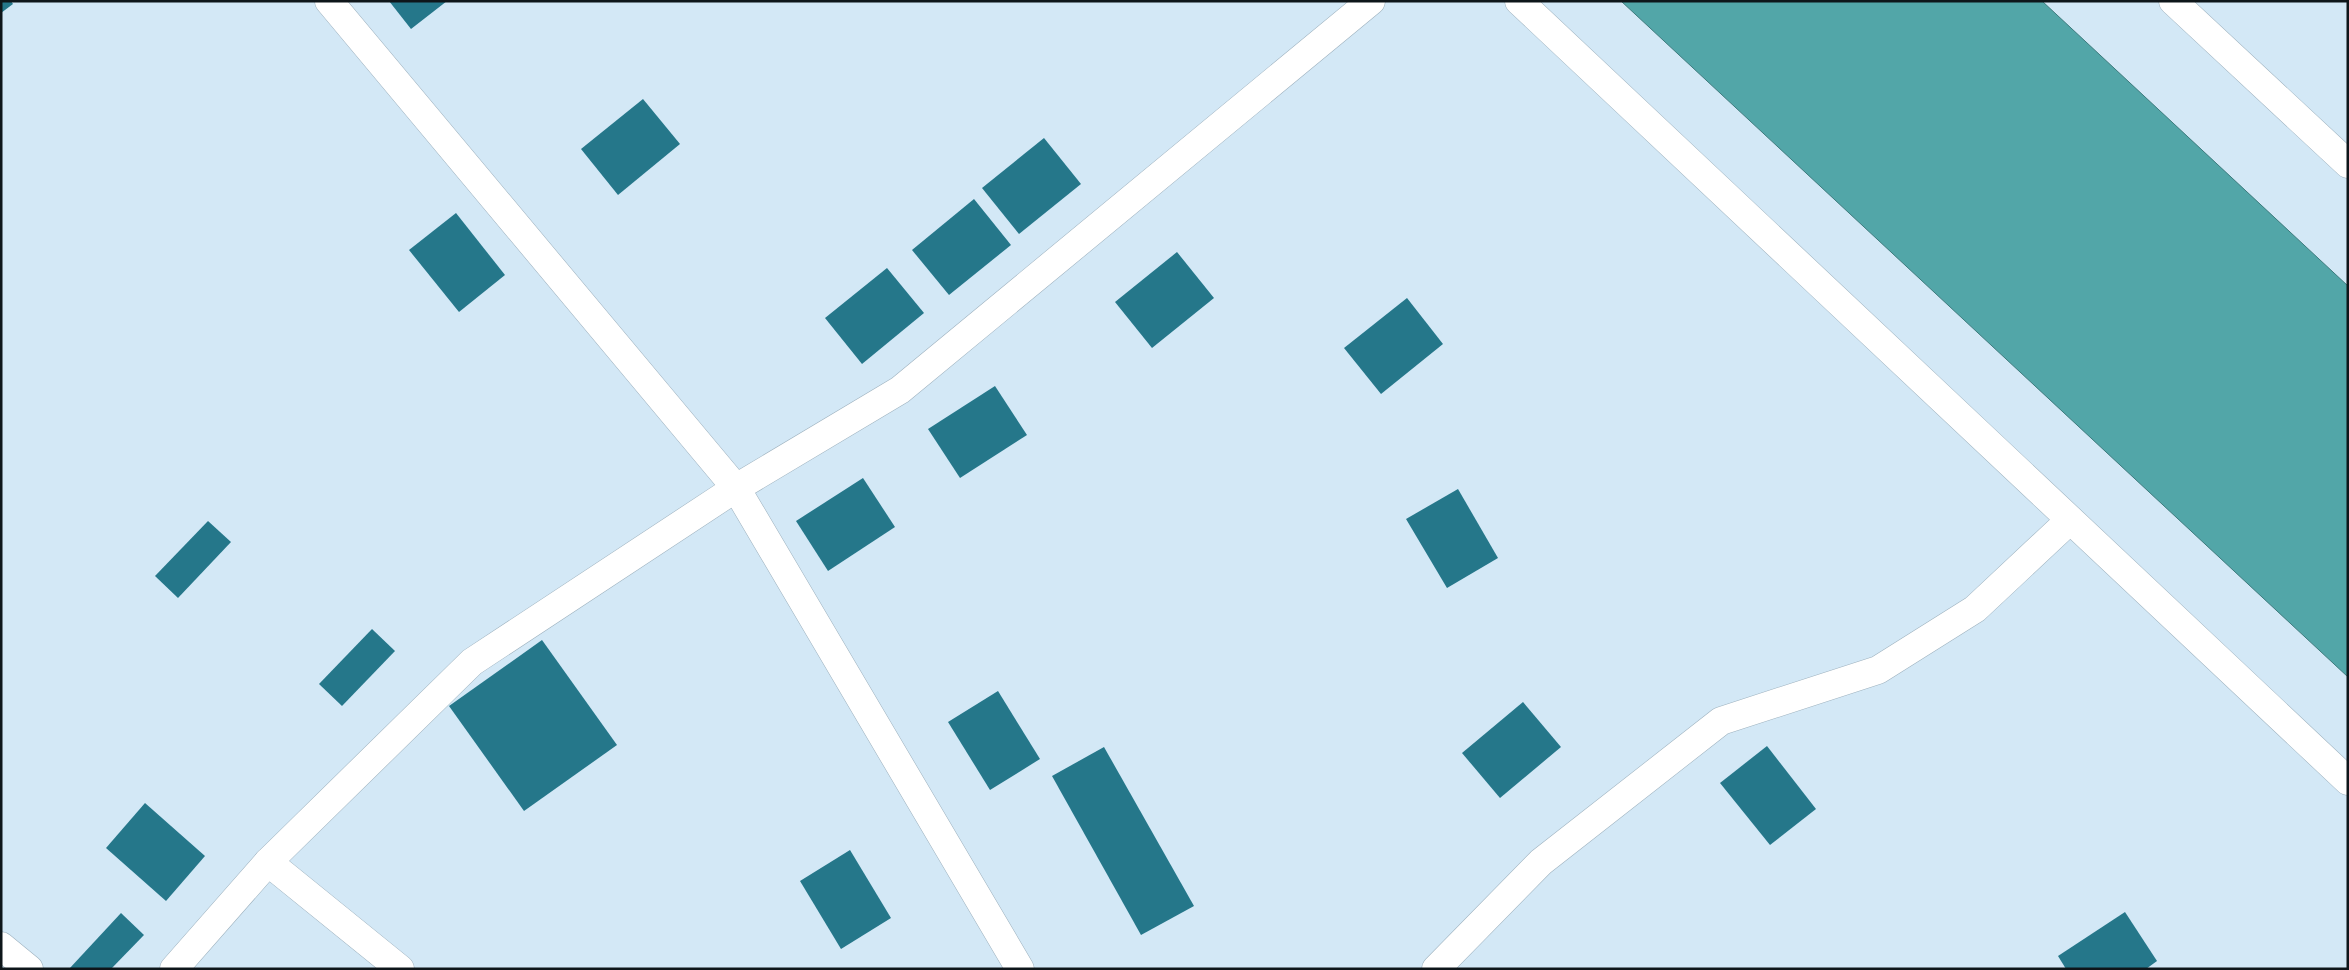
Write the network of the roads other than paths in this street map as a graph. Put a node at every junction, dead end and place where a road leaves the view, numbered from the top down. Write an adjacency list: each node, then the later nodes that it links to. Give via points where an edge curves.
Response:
1 (329, 1): 6 (street)
2 (1371, 1): 6 (street, via 900,390)
3 (1519, 1): 7 (street)
4 (2173, 1): 5 (street)
5 (2348, 164)
6 (736, 488): 9 (street, via 472,662); 14 (street)
7 (2070, 520): 8 (street); 15 (street, via 1975,609 1878,670 1721,721 1541,862)
8 (2348, 781)
9 (268, 862): 12 (street); 13 (street)
10 (1, 946): 11 (street)
11 (29, 969)
12 (174, 969)
13 (400, 969)
14 (1020, 969)
15 (1436, 969)

